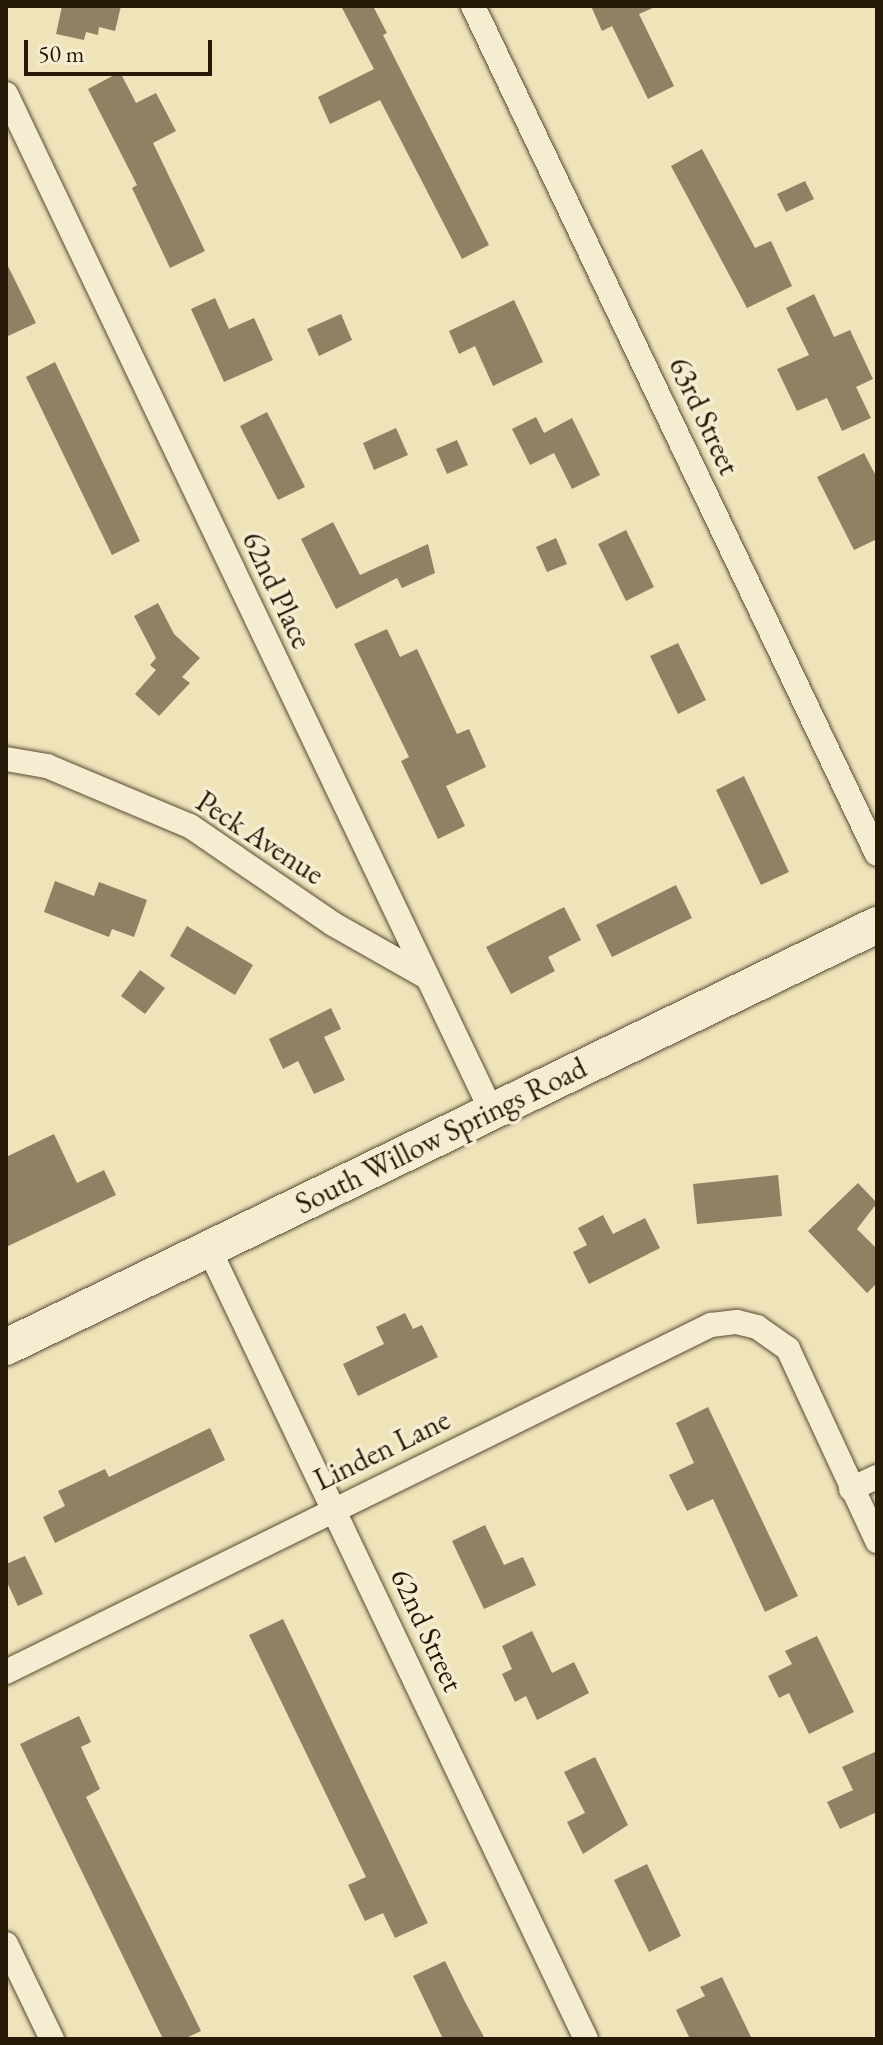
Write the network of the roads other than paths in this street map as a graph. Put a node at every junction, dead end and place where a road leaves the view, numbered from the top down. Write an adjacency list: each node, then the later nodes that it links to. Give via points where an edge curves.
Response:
1 (473, 6): 4 (street, 63rd Street)
2 (6, 94): 6 (street, 62nd Place)
3 (6, 759): 6 (street, Peck Avenue, via 47,766 190,826 333,924)
4 (877, 854)
5 (877, 925): 7 (street, South Willow Springs Road)
6 (425, 976): 7 (street, 62nd Place)
7 (492, 1112): 8 (street, South Willow Springs Road)
8 (209, 1249): 9 (street, South Willow Springs Road); 12 (street, 62nd Street)
9 (6, 1347)
10 (877, 1477): 11 (street)
11 (851, 1489): 12 (street, Linden Lane, via 788,1349 757,1327 737,1322 711,1325); 13 (street)
12 (334, 1509): 14 (street, Linden Lane); 17 (street, 62nd Street)
13 (877, 1541)
14 (6, 1672)
15 (6, 1944): 16 (street)
16 (52, 2039)
17 (586, 2039)

